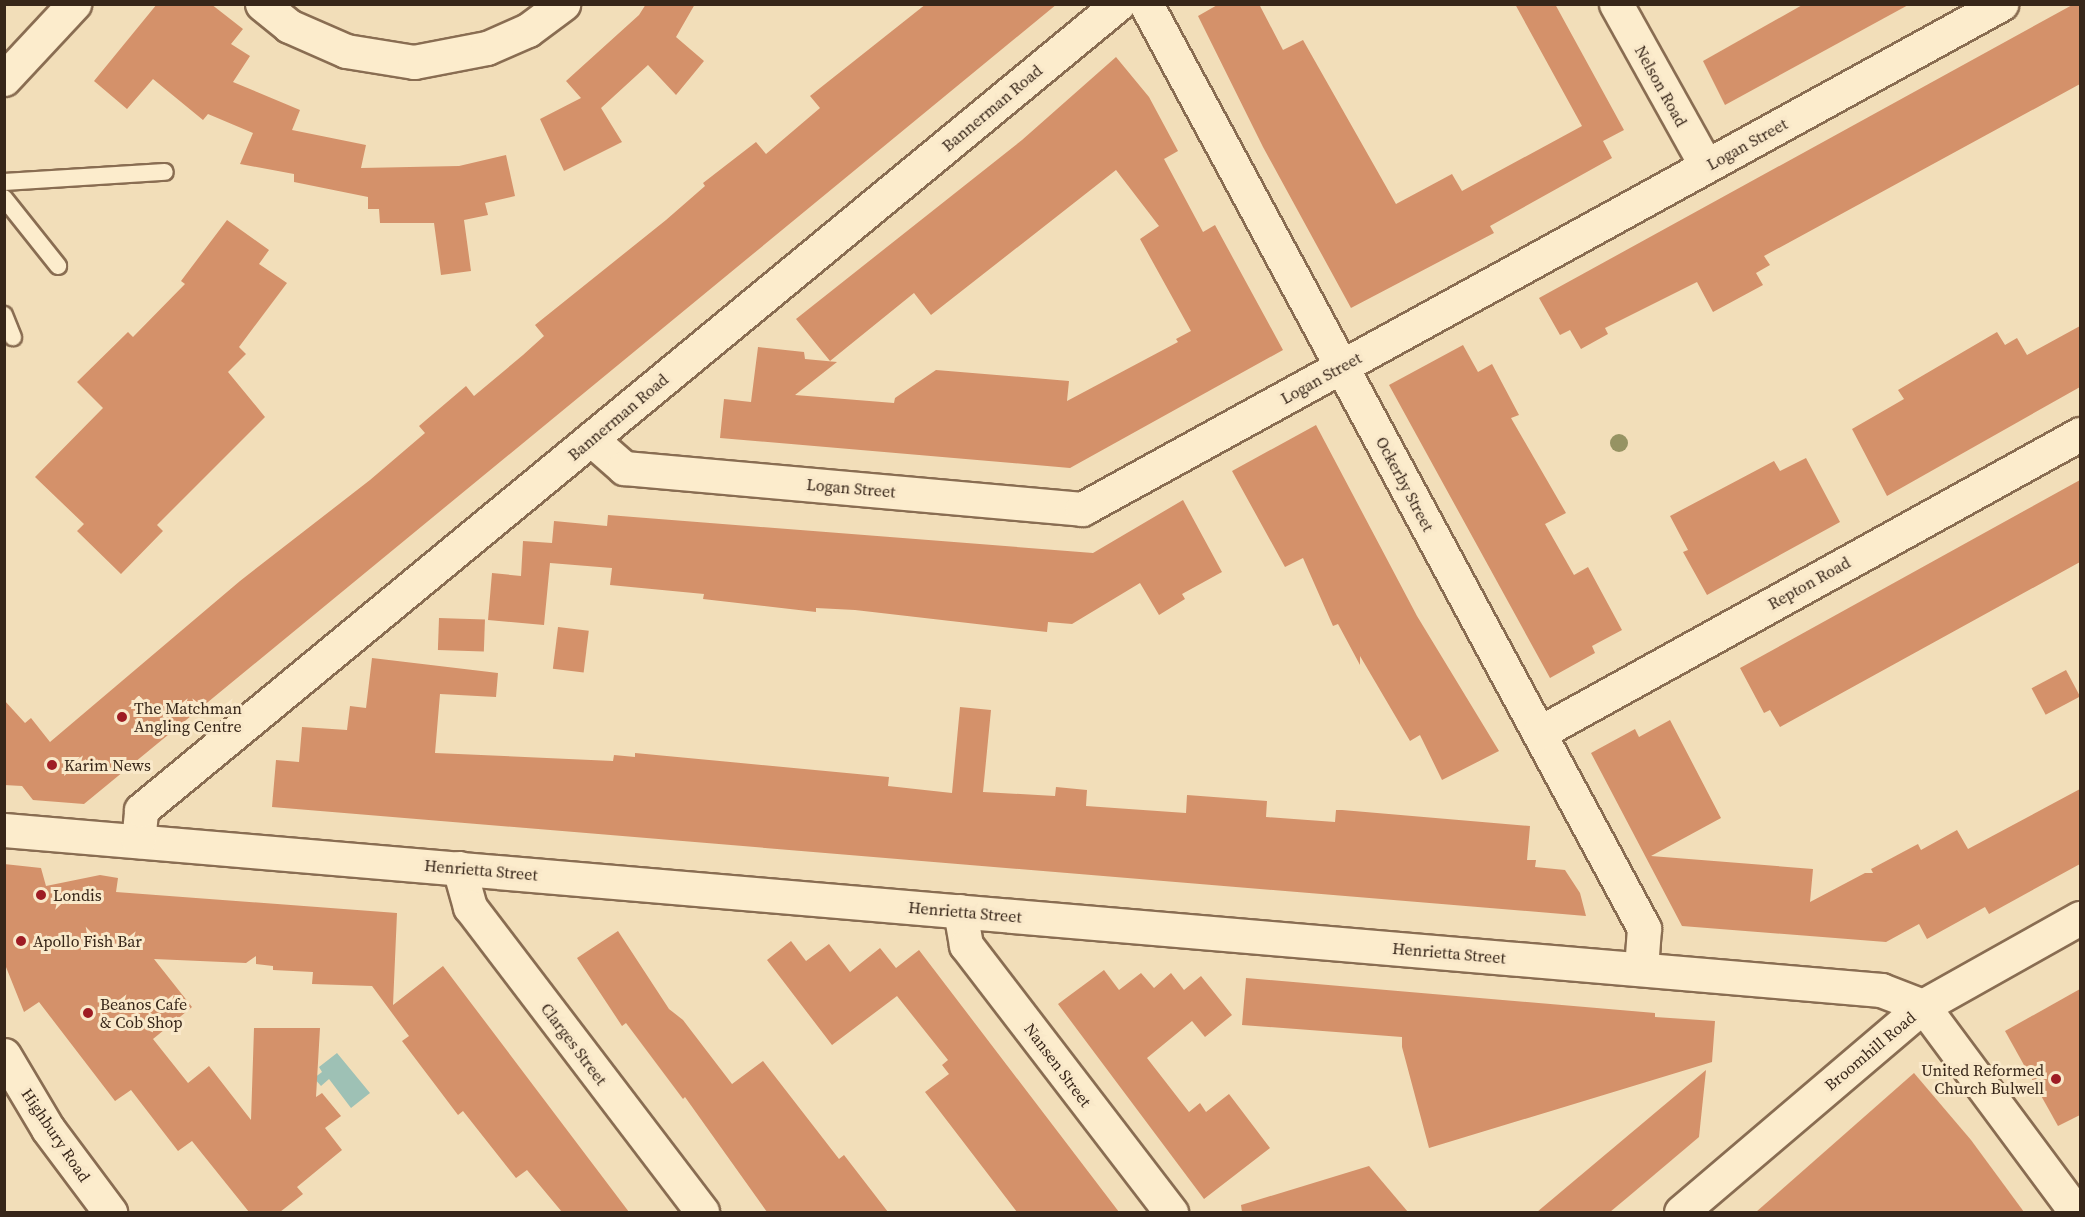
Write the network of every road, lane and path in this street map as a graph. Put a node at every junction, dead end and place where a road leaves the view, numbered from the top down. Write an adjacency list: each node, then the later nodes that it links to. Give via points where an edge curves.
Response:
1 (74, 4): 8 (street)
2 (262, 4): 3 (street, via 289,26 346,51 414,62 487,48 528,30)
3 (563, 4)
4 (1118, 4): 18 (street, Bannerman Road)
5 (1146, 4): 16 (street, Ockerby Street)
6 (1616, 4): 9 (street, Nelson Road)
7 (2001, 4): 9 (street, Logan Street)
8 (4, 80)
9 (1706, 166): 16 (street, Logan Street)
10 (165, 172): 11 (lane)
11 (4, 182)
12 (4, 198): 13 (lane)
13 (58, 266)
14 (4, 315): 15 (lane)
15 (13, 337)
16 (1341, 366): 18 (street, Logan Street, via 1082,509 624,468); 19 (street, Ockerby Street)
17 (2080, 434): 19 (street, Repton Road)
18 (591, 439): 21 (street, Bannerman Road, via 141,810)
19 (1539, 733): 25 (street, Ockerby Street, via 1644,928)
20 (4, 830): 21 (street, Henrietta Street)
21 (138, 842): 22 (street, Henrietta Street)
22 (459, 868): 23 (street, Henrietta Street); 29 (street, Clarges Street, via 470,907)
23 (960, 912): 25 (street, Henrietta Street); 30 (street, Nansen Street, via 966,945)
24 (2080, 918): 26 (street, Broomhill Road)
25 (1641, 969): 26 (street, Henrietta Street, via 1881,990)
26 (1923, 1006): 31 (street, Broomhill Road); 32 (street)
27 (7, 1064): 28 (street, Highbury Road, via 48,1129)
28 (110, 1212)
29 (702, 1212)
30 (1171, 1212)
31 (1681, 1212)
32 (2076, 1212)

